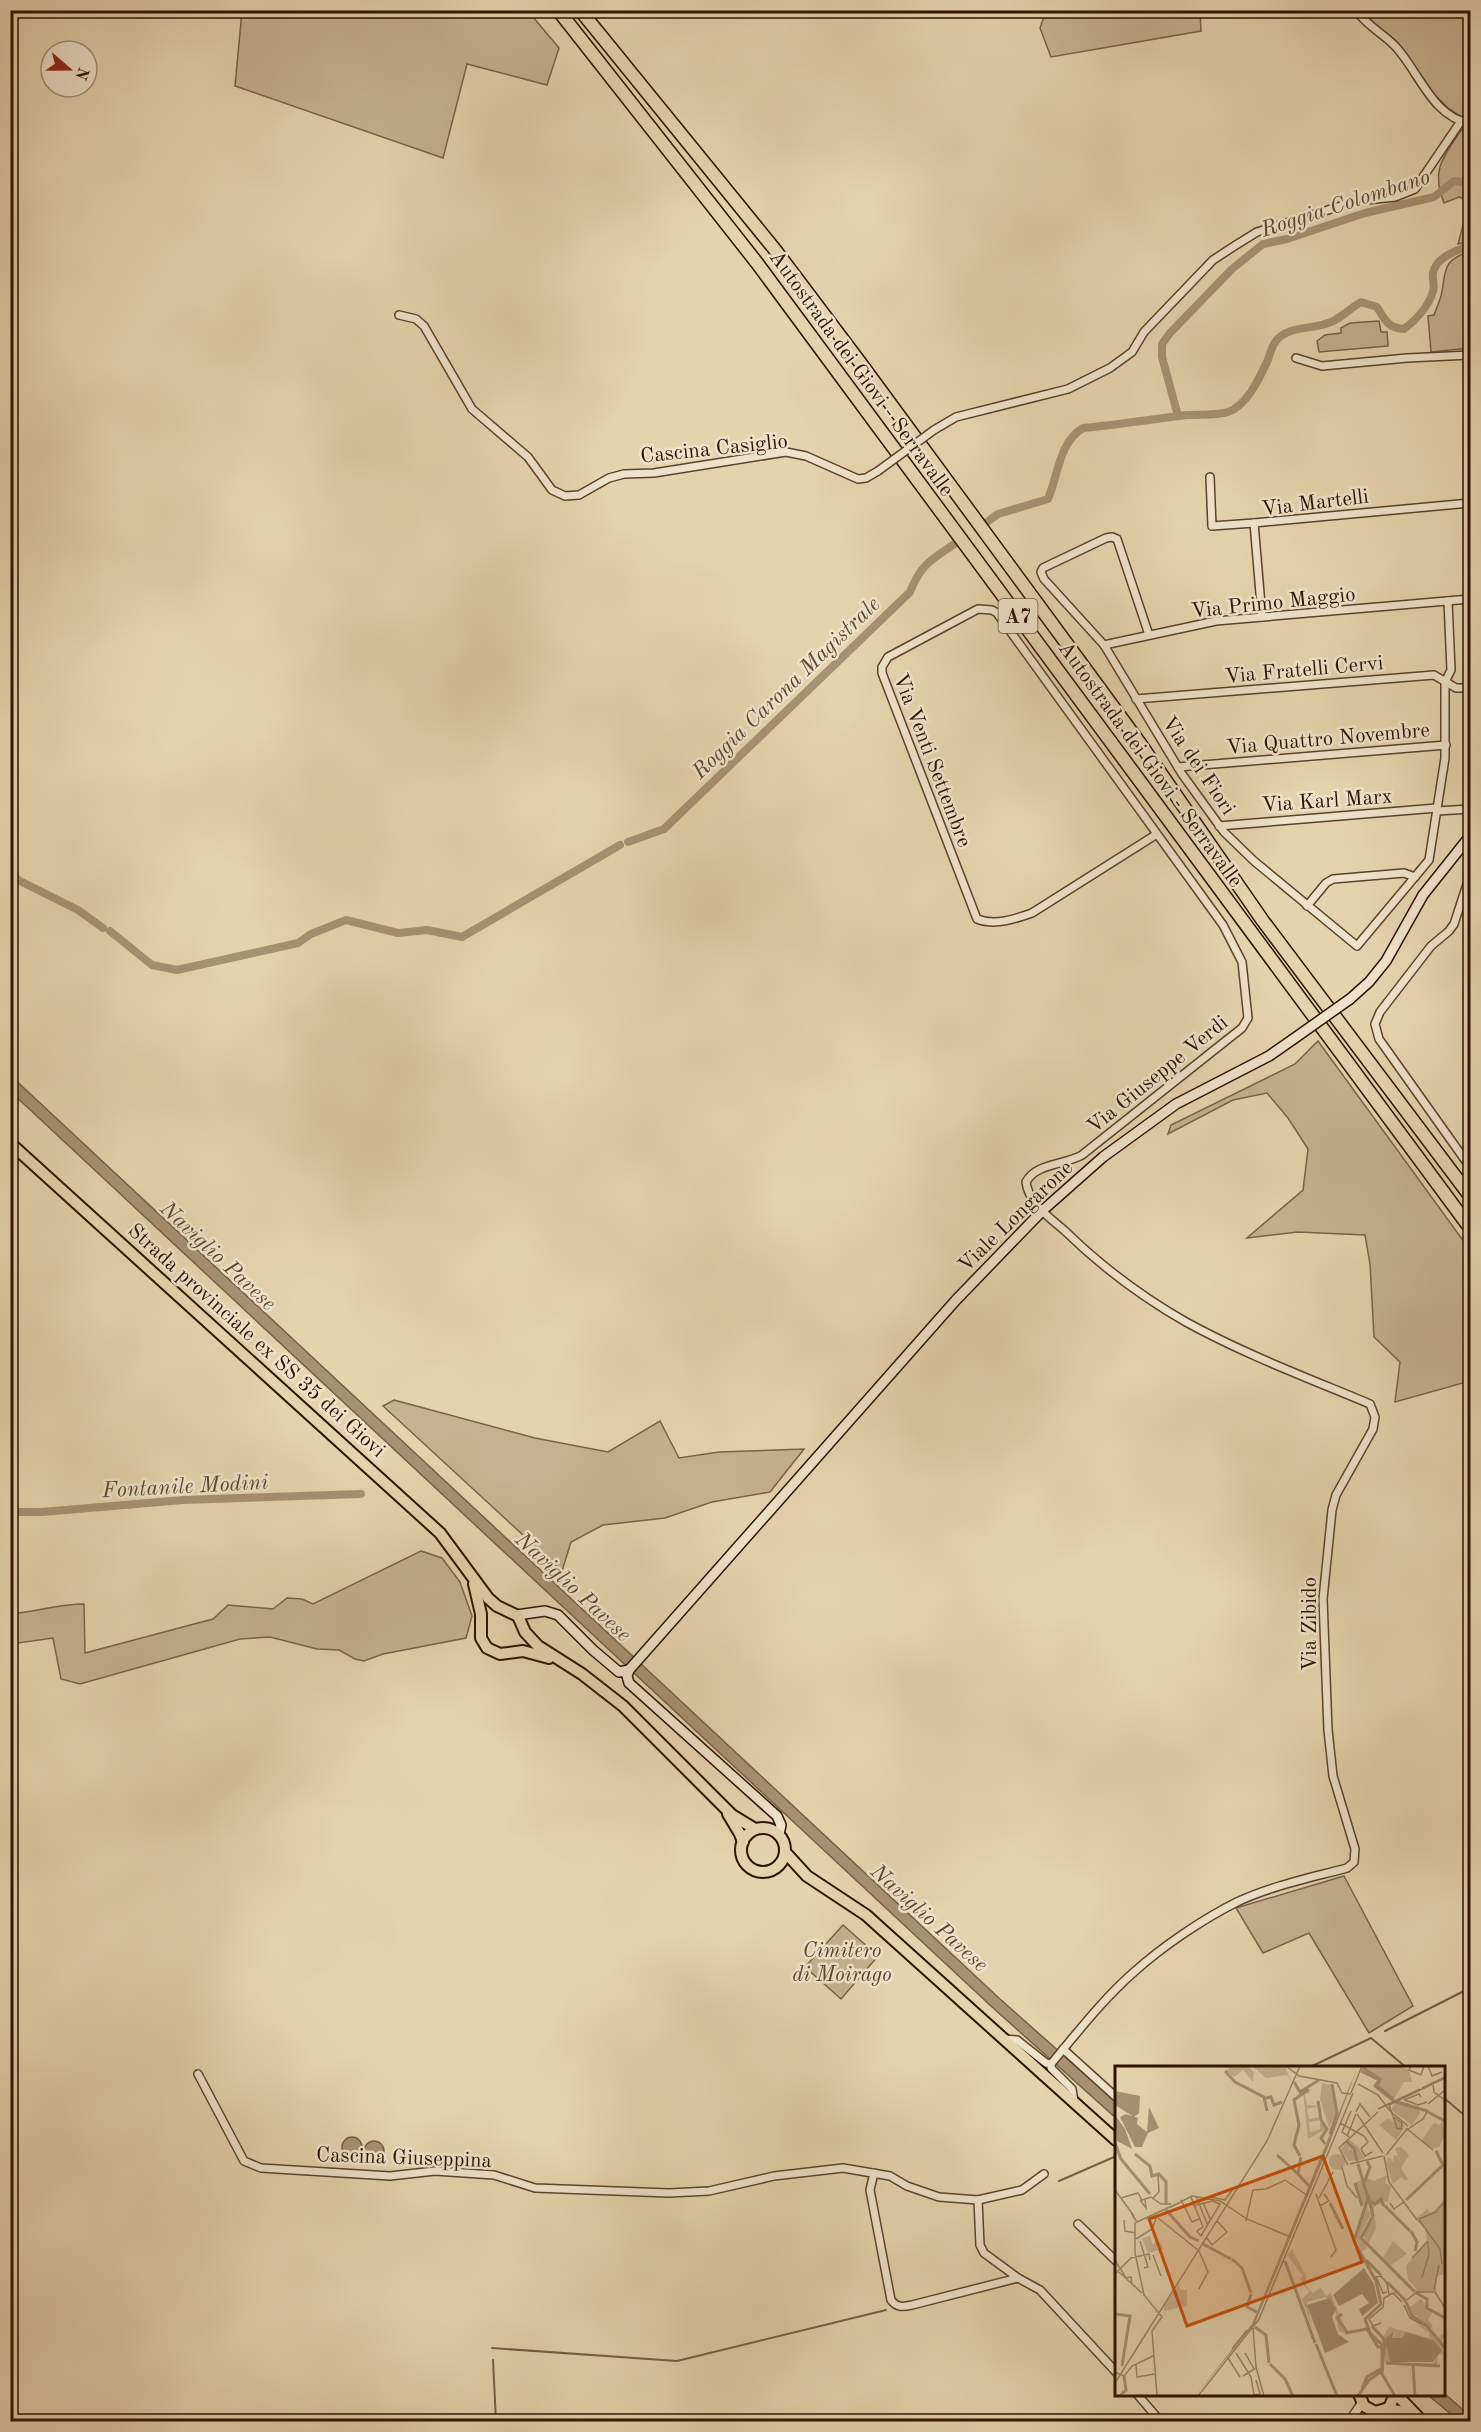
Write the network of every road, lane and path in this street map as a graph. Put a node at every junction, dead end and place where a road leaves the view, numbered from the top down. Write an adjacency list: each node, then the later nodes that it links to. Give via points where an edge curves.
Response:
1 (558, 10): 36 (highway, Autostrada dei Giovi - Serravalle / A7, via 757,263)
2 (580, 10): 34 (highway, Autostrada dei Giovi - Serravalle / A7, via 776,251 859,361 1139,742 1263,921)
3 (1356, 10): 4 (street, via 1395,46 1433,97)
4 (1461, 121): 5 (street); 6 (street, Cascina Casiglio, bridge, via 1415,189 1395,197 1357,201 1261,231 1213,260 1144,333 1132,352 1110,368 1068,389 956,417 866,478 786,452 654,473 624,474 579,495 565,496 552,490 528,457 472,409 424,326 416,319)
5 (1470, 123)
6 (399, 315)
7 (1470, 355): 8 (street, via 1322,366)
8 (1296, 358)
9 (1210, 477): 11 (street, via 1212,526)
10 (1470, 503): 11 (street, Via Martelli)
11 (1254, 523): 14 (street, Via Martelli)
12 (1470, 599): 13 (street, Via Primo Maggio)
13 (1448, 601): 14 (street, Via Primo Maggio); 17 (street, via 1451,670)
14 (1262, 617): 15 (street, Via Primo Maggio, via 1216,621)
15 (1149, 635): 16 (street, Via Primo Maggio); 16 (street, Via dei Fiori, via 1119,543 1112,537 1041,572)
16 (1104, 645): 19 (street, Via dei Fiori)
17 (1445, 682): 18 (street, Via Fratelli Cervi, via 1455,688); 19 (street, Via Fratelli Cervi, via 1434,675); 20 (street)
18 (1470, 688)
19 (1136, 699): 21 (street, Via dei Fiori)
20 (1446, 746): 21 (street, Via Quattro Novembre); 23 (street)
21 (1178, 767): 24 (street, Via dei Fiori)
22 (1470, 809): 23 (street, Via Karl Marx)
23 (1437, 810): 24 (street, Via Karl Marx); 30 (street, via 1429,860)
24 (1219, 826): 31 (street, Via dei Fiori)
25 (1470, 830): 28 (main road, Viale Longarone)
26 (1157, 834): 26 (street, Via Venti Settembre, via 1032,913 1013,920 977,919 882,673 884,661 978,609 997,613); 35 (street, Via Giuseppe Verdi, via 1216,915 1238,953 1248,1018 1242,1028 1083,1155 1030,1175 1027,1191)
27 (1470, 836): 28 (main road, Viale Longarone)
28 (1449, 861): 35 (main road, Viale Longarone, bridge, via 1423,896 1386,961 1350,999 1269,1056 1176,1104 1103,1157)
29 (1470, 875): 33 (street, via 1449,932 1431,946 1375,1024 1379,1039)
30 (1415, 878): 31 (street, via 1404,873 1333,879); 31 (street, Via dei Fiori, via 1359,945)
31 (1307, 906)
32 (10, 1143): 37 (main road, Strada provinciale ex SS 35 dei Giovi, via 441,1533)
33 (1470, 1167)
34 (1470, 1196)
35 (1042, 1211): 43 (main road, Viale Longarone, via 956,1300); 52 (street, Via Zibido, via 1116,1275 1161,1306 1224,1341 1370,1404 1375,1417 1364,1448 1336,1495 1324,1578 1328,1730 1334,1776 1355,1849 1354,1862 1347,1868 1236,1902 1202,1923 1134,1972)
36 (1470, 1228)
37 (470, 1573): 38 (main road, Strada provinciale ex SS 35 dei Giovi, via 491,1601); 40 (main road, Strada provinciale ex SS 35 dei Giovi, via 480,1605)
38 (512, 1613): 39 (main road, Strada provinciale ex SS 35 dei Giovi); 40 (main road, via 498,1610 489,1615); 43 (main road, via 545,1611 558,1615 619,1672)
39 (524, 1629): 41 (main road, via 520,1644); 42 (main road, Strada provinciale ex SS 35 dei Giovi, via 538,1646)
40 (480, 1631): 41 (main road, Strada provinciale ex SS 35 dei Giovi, via 489,1649)
41 (509, 1653): 42 (main road, Strada provinciale ex SS 35 dei Giovi, via 531,1652)
42 (562, 1663): 44 (main road, Strada provinciale ex SS 35 dei Giovi, via 623,1706)
43 (629, 1670): 46 (main road, via 629,1683 777,1816)
44 (718, 1802): 45 (main road, Strada provinciale ex SS 35 dei Giovi); 47 (main road, Strada provinciale ex SS 35 dei Giovi, via 736,1826)
45 (755, 1829): 46 (main road, Strada provinciale ex SS 35 dei Giovi, via 768,1828); 47 (main road)
46 (779, 1834): 48 (main road)
47 (742, 1842): 49 (main road, Strada provinciale ex SS 35 dei Giovi, via 741,1853 749,1867 759,1872)
48 (785, 1851): 49 (main road); 50 (main road)
49 (776, 1868): 50 (main road, Strada provinciale ex SS 35 dei Giovi)
50 (807, 1876): 51 (main road, via 866,1916)
51 (1004, 2038): 53 (street, via 1017,2040); 56 (main road)
52 (1063, 2049): 53 (street, Via Zibido); 55 (street)
53 (1051, 2064): 56 (street, via 1072,2089)
54 (198, 2074): 58 (street, Cascina Giuseppina, via 244,2161 261,2168 390,2176 435,2171 494,2175 535,2188 628,2193 709,2191 774,2176 843,2168)
55 (1115, 2096)
56 (1074, 2101): 57 (main road)
57 (1115, 2139)
58 (874, 2173): 60 (street, Cascina Giuseppina, via 890,2176 925,2193); 63 (street, via 870,2188 894,2304 912,2305)
59 (1044, 2174): 60 (street, via 1022,2190)
60 (978, 2200): 63 (street, via 980,2245 984,2253)
61 (1078, 2224): 62 (street)
62 (1115, 2259)
63 (1018, 2278): 64 (street, via 1046,2295)
64 (1115, 2371)
65 (1139, 2396): 70 (street)
66 (1395, 2396): 69 (main road, via 1393,2403)
67 (1397, 2396): 73 (main road)
68 (1360, 2399): 69 (main road, via 1371,2411); 71 (street)
69 (1383, 2410): 72 (street); 73 (main road, via 1403,2412)
70 (1161, 2421)
71 (1349, 2421)
72 (1367, 2421)
73 (1423, 2421)

